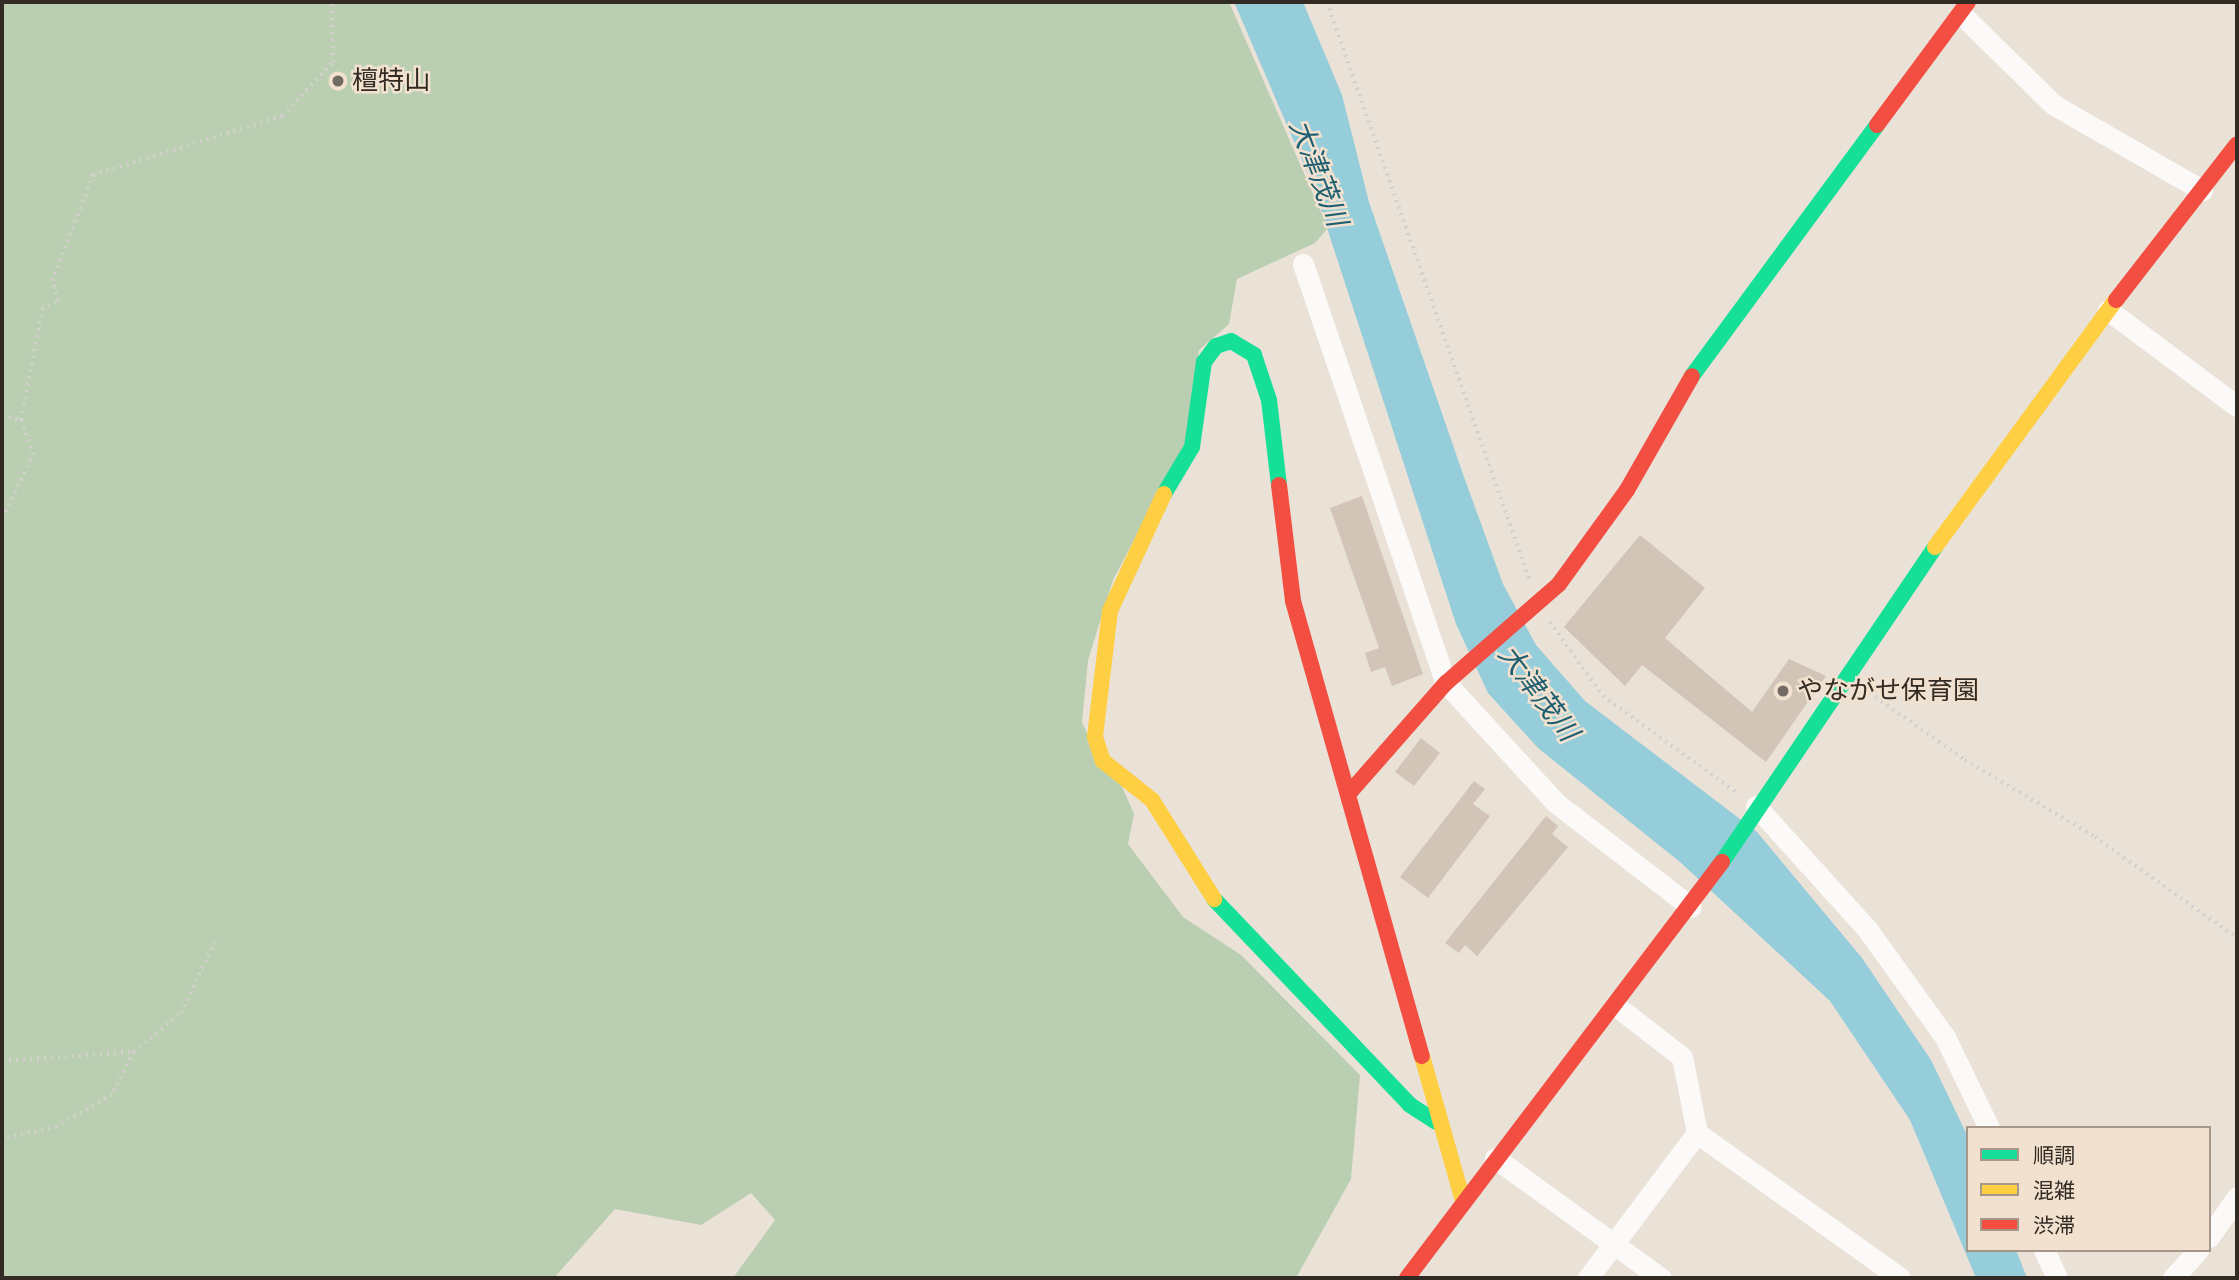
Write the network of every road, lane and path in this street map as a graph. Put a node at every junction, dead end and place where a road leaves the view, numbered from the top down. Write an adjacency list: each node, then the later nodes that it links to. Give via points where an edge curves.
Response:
1 (331, 2): 10 (path, via 333,62 282,116 93,175 52,281 58,301 41,309)
2 (1327, 2): 12 (path, via 1506,523)
3 (1964, 6): 5 (street, via 2054,105); 12 (street, via 1682,390 1627,489 1559,584)
4 (2237, 144): 5 (street)
5 (2202, 190): 7 (street)
6 (1303, 264): 14 (street)
7 (2108, 310): 8 (street); 13 (street, via 1994,459)
8 (2237, 406)
9 (2, 415): 10 (path)
10 (21, 420): 11 (path, via 33,455)
11 (2, 518)
12 (1538, 600): 14 (street); 16 (path, via 1564,648 1603,696)
13 (1846, 675): 16 (street); 18 (path)
14 (1446, 682): 15 (street); 17 (street, via 1556,803)
15 (1351, 791): 23 (street); 23 (street, via 1293,601 1269,400 1254,355 1231,341 1216,346 1204,362 1192,447 1150,519 1110,611 1095,737 1103,761 1152,800 1221,910 1410,1105)
16 (1756, 806): 17 (street); 24 (street, via 1867,929 1945,1037)
17 (1691, 907): 20 (street)
18 (2237, 938)
19 (215, 940): 21 (path, via 181,1013)
20 (1616, 1006): 25 (street, via 1682,1057); 27 (street)
21 (134, 1052): 22 (path); 26 (path, via 112,1095 57,1127)
22 (2, 1061)
23 (1436, 1122): 29 (street)
24 (1988, 1126)
25 (1697, 1133): 31 (street); 37 (street)
26 (2, 1139)
27 (1495, 1158): 29 (street); 31 (street)
28 (2237, 1197): 30 (street)
29 (1463, 1201): 34 (street)
30 (2211, 1234)
31 (1614, 1244): 35 (street); 36 (street)
32 (2045, 1252): 38 (street)
33 (2196, 1252): 39 (street)
34 (1407, 1278)
35 (1588, 1278)
36 (1661, 1278)
37 (1900, 1278)
38 (2057, 1278)
39 (2173, 1278)

